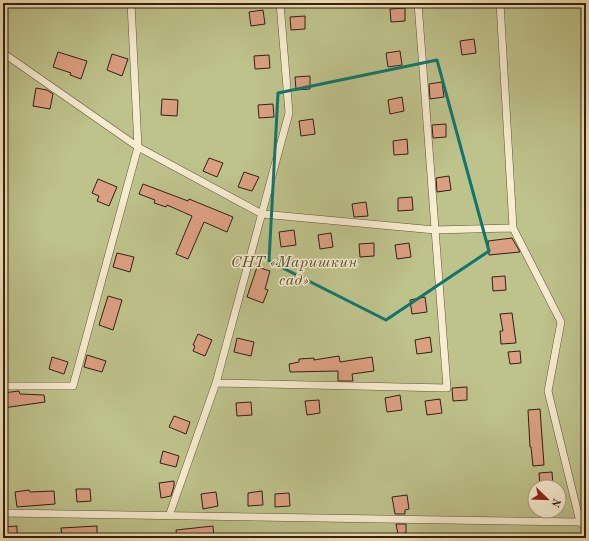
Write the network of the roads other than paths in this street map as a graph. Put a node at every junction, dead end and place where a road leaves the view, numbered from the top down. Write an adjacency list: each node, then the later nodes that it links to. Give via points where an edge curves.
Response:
1 (131, 3): 6 (lane)
2 (280, 3): 7 (lane, via 289,114)
3 (418, 3): 9 (lane)
4 (500, 3): 8 (lane)
5 (3, 52): 6 (lane)
6 (138, 146): 7 (lane); 11 (lane, via 72,386)
7 (262, 214): 9 (lane); 10 (lane)
8 (513, 228): 9 (lane); 14 (lane, via 561,322 548,391)
9 (435, 230): 10 (lane, via 448,388)
10 (216, 382): 13 (lane)
11 (3, 386)
12 (3, 513): 13 (lane)
13 (169, 516): 14 (lane)
14 (580, 522): 15 (lane)
15 (586, 528)

